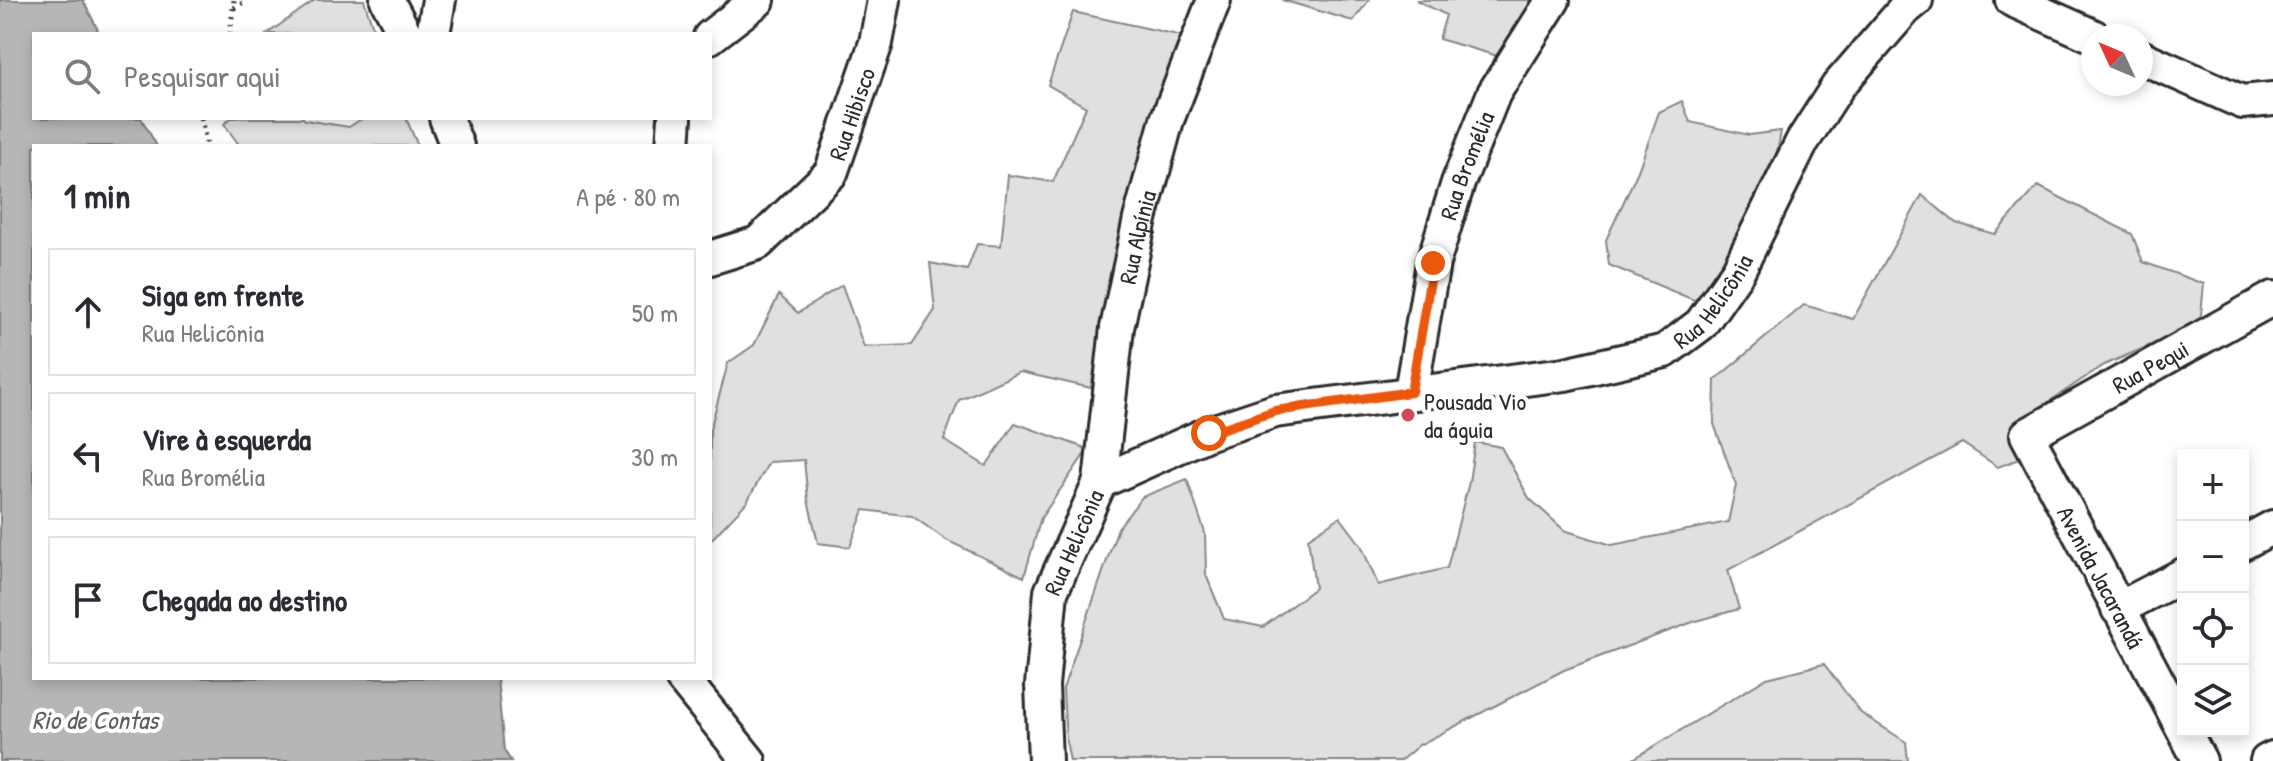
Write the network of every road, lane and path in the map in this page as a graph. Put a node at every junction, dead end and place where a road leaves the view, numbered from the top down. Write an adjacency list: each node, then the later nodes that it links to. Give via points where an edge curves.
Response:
1 (234, 0): 11 (path)
2 (247, 0): 11 (path)
3 (387, 0): 14 (street)
4 (439, 0): 15 (street)
5 (758, 0): 16 (street)
6 (884, 0): 25 (street, Rua Hibisco, via 876,43 831,173 758,243)
7 (1214, 0): 29 (street, Rua Alpínia, via 1167,120 1140,219 1117,328)
8 (1553, 0): 27 (street, Rua Bromélia, via 1494,93 1458,183 1433,263)
9 (1916, 0): 27 (street, Rua Helicônia, via 1838,86 1802,142 1738,271 1701,324 1665,351 1565,374)
10 (2012, 0): 12 (street)
11 (233, 8): 13 (path)
12 (2081, 31)
13 (230, 32)
14 (404, 32)
15 (433, 32)
16 (712, 35)
17 (2153, 62): 18 (street, via 2242,102)
18 (2273, 99)
19 (201, 120): 22 (path)
20 (447, 120): 23 (street)
21 (675, 120): 24 (street)
22 (207, 144)
23 (456, 144)
24 (673, 144)
25 (712, 257)
26 (2273, 298): 28 (street, Rua Pequi)
27 (1411, 392): 29 (street, Rua Helicônia, via 1275,411 1209,433)
28 (2027, 435): 33 (street, Avenida Jacarandá)
29 (1100, 482): 37 (street, Rua Helicônia, via 1051,592 1042,685)
30 (2273, 527): 31 (street)
31 (2249, 540)
32 (2177, 578): 33 (street)
33 (2118, 609): 38 (street, Avenida Jacarandá)
34 (684, 680): 36 (street)
35 (2273, 758): 39 (street)
36 (749, 761)
37 (1045, 761)
38 (2200, 761)
39 (2267, 761)

